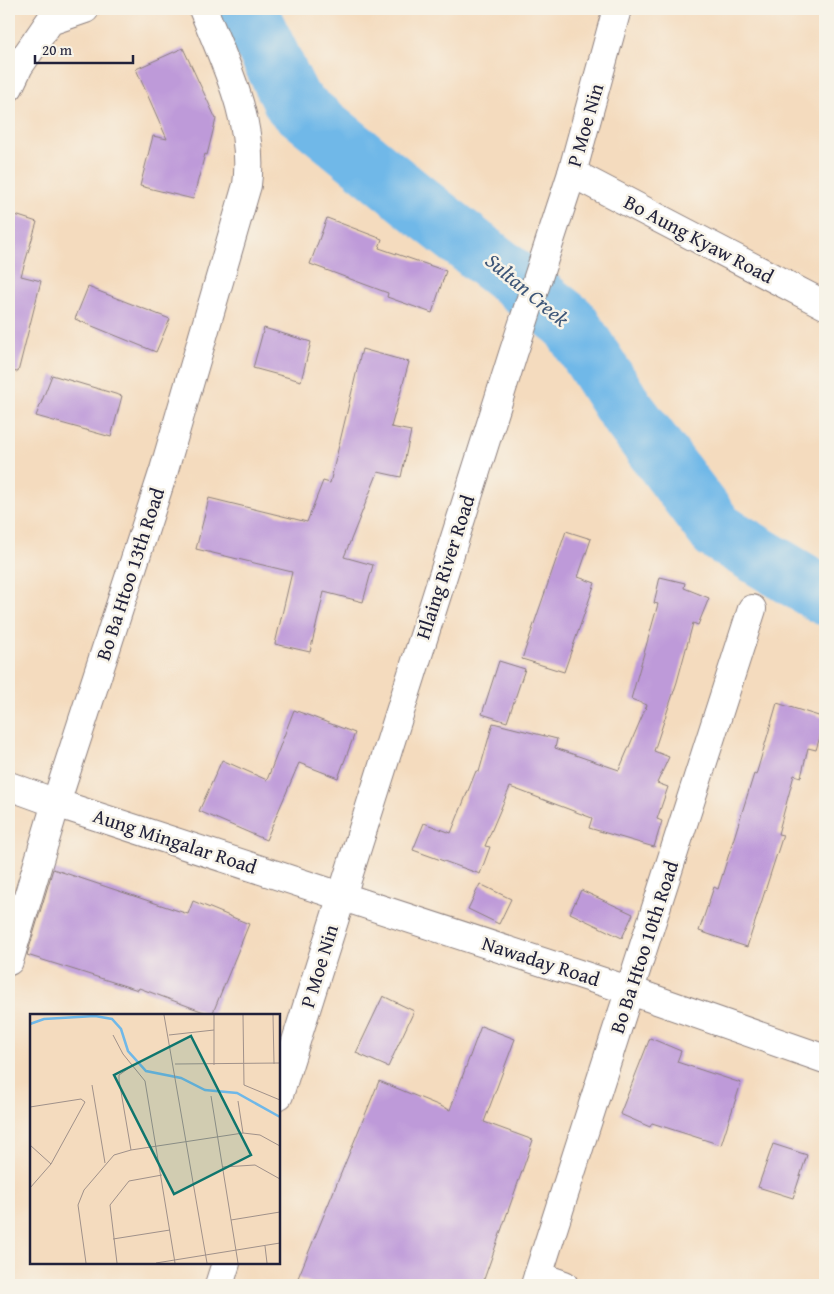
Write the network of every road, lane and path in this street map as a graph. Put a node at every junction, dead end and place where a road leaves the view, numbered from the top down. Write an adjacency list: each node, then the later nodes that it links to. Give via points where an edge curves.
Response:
1 (86, 9): 4 (street, via 50,21 19,66)
2 (203, 9): 10 (street, Bo Ba Htoo 13th Road, via 236,87 247,141 247,185 164,470)
3 (618, 9): 5 (street, P Moe Nin)
4 (9, 87)
5 (572, 173): 6 (street, P Moe Nin); 7 (street, Bo Aung Kyaw Road)
6 (550, 240): 11 (street, Hlaing River Road)
7 (825, 305)
8 (752, 609): 13 (street, Bo Ba Htoo 10th Road)
9 (9, 786): 10 (street, Aung Mingalar Road)
10 (56, 803): 11 (street, Aung Mingalar Road); 12 (street, Bo Ba Htoo 13th Road)
11 (342, 895): 13 (street, Nawaday Road); 15 (street, P Moe Nin)
12 (9, 961)
13 (631, 991): 14 (street, Nawaday Road); 17 (street, Bo Ba Htoo 10th Road)
14 (825, 1058)
15 (280, 1092)
16 (226, 1264): 18 (street)
17 (537, 1281): 19 (street)
18 (219, 1285)
19 (564, 1285)

